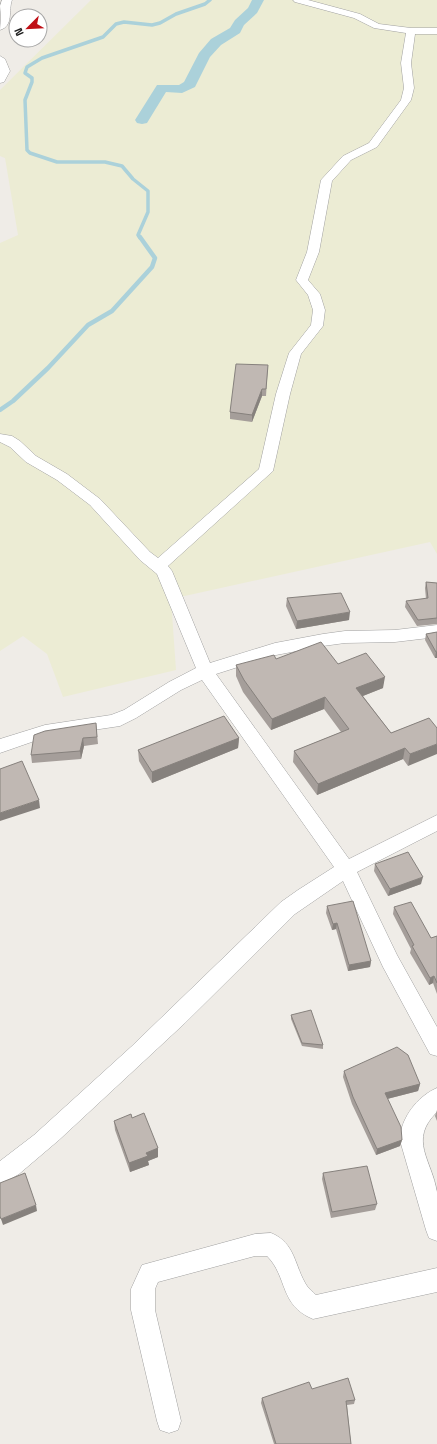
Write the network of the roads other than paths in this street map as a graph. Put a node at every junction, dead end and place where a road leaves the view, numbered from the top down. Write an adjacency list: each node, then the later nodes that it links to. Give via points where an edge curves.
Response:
1 (7, 0): 3 (street)
2 (298, 0): 5 (street, via 357,16 377,26)
3 (2, 11): 4 (street, via 6,17)
4 (0, 27)
5 (411, 31): 6 (street); 11 (street, via 406,62 409,88 406,100 373,145 347,158 327,180 313,252 302,280 314,294 319,310 317,326 295,353 266,471)
6 (437, 31)
7 (0, 59): 8 (street)
8 (3, 70): 9 (street)
9 (0, 80)
10 (0, 438): 11 (street, via 15,444 31,459 62,477 95,502 145,556)
11 (159, 566): 13 (street, via 167,575)
12 (437, 630): 13 (street, via 395,636 323,640 275,649)
13 (205, 671): 14 (street, via 114,721 45,730); 16 (street)
14 (0, 746)
15 (437, 822): 16 (street)
16 (347, 870): 17 (street, via 390,961); 19 (street, via 308,892 289,908 123,1069 34,1149)
17 (437, 1047)
18 (437, 1098): 20 (street, via 420,1114 412,1131 412,1144)
19 (0, 1174)
20 (437, 1230)
21 (437, 1280): 22 (street, via 312,1307 299,1295 281,1254 271,1244 255,1245 150,1273 143,1289 143,1310)
22 (169, 1421)

